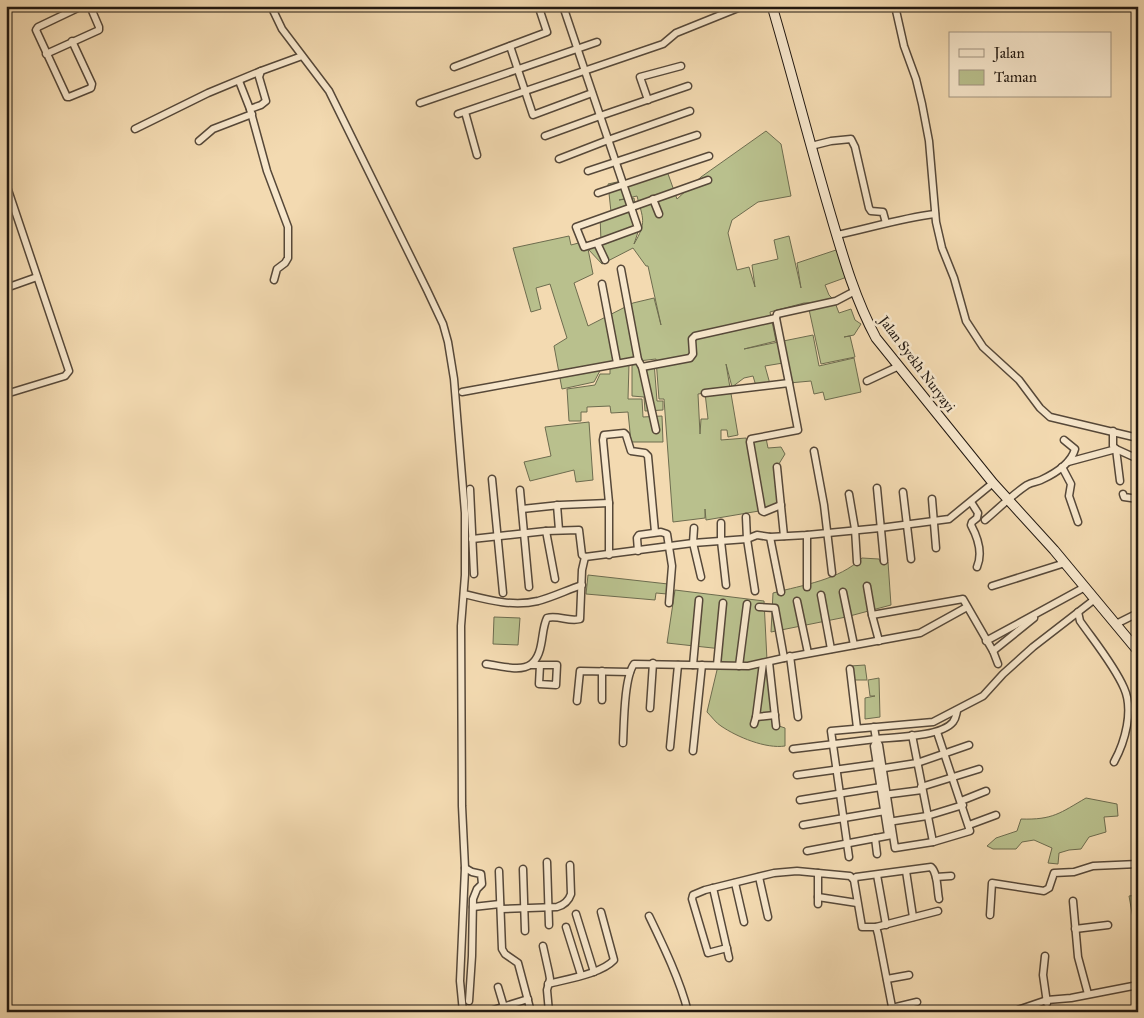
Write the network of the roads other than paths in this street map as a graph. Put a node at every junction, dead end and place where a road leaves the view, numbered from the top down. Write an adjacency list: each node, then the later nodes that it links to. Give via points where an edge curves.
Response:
1 (82, 6): 14 (street, via 37,28)
2 (90, 6): 10 (street, via 99,30)
3 (271, 6): 15 (street, via 282,30)
4 (544, 6): 12 (street, via 539,8 547,32)
5 (573, 6): 9 (street)
6 (743, 6): 20 (street, via 676,33 663,44)
7 (895, 6): 48 (street, via 916,79 929,141)
8 (776, 7): 35 (main road, Jalan Syekh Nuryayi)
9 (564, 8): 13 (street)
10 (72, 41): 14 (street); 14 (street, via 91,81 90,88 66,97)
11 (597, 42): 13 (street)
12 (510, 46): 17 (street, via 461,60); 18 (street)
13 (577, 49): 18 (street); 20 (street)
14 (46, 54)
15 (302, 56): 19 (street); 142 (street, via 329,91 443,324 454,379 465,513)
16 (681, 66): 25 (street, via 640,77)
17 (454, 67)
18 (517, 68): 23 (street); 26 (street)
19 (261, 71): 21 (street); 27 (street, via 259,76 266,101)
20 (584, 71): 23 (street); 24 (street)
21 (239, 81): 27 (street); 30 (street)
22 (688, 86): 25 (street)
23 (525, 91): 24 (street, via 533,115); 36 (street, via 461,113)
24 (592, 93): 29 (street)
25 (648, 100): 29 (street)
26 (420, 103)
27 (251, 111): 34 (street, via 213,129); 55 (street, via 267,171 288,227 288,258 277,269)
28 (690, 111): 33 (street)
29 (600, 116): 32 (street); 33 (street)
30 (135, 129)
31 (697, 135): 39 (street)
32 (545, 136)
33 (608, 140): 38 (street); 39 (street)
34 (199, 141)
35 (811, 146): 49 (street, via 851,139 869,208 871,212 883,212); 50 (main road, Jalan Syekh Nuryayi)
36 (477, 155)
37 (708, 156): 43 (street)
38 (558, 159)
39 (615, 162): 40 (street); 43 (street)
40 (588, 171)
41 (708, 180): 45 (street)
42 (6, 184): 54 (street)
43 (623, 184): 44 (street); 46 (street)
44 (598, 193)
45 (653, 199): 46 (street); 47 (street)
46 (631, 207): 51 (street, via 638,228); 51 (street, via 576,227 584,247)
47 (659, 214)
48 (933, 215): 49 (street); 70 (street, via 966,322 983,347 1019,380 1050,417)
49 (886, 223): 50 (street)
50 (837, 235): 58 (main road, Jalan Syekh Nuryayi)
51 (596, 242): 52 (street)
52 (605, 260)
53 (621, 269): 60 (street)
54 (37, 277): 57 (street); 68 (street, via 69,371 65,376)
55 (274, 280)
56 (602, 284): 61 (street)
57 (7, 287)
58 (855, 291): 59 (street, via 836,301 776,314); 62 (main road, Jalan Syekh Nuryayi, via 876,338)
59 (776, 318): 63 (street, via 695,336 690,358); 65 (street)
60 (638, 360): 61 (street); 63 (street)
61 (617, 363): 66 (street)
62 (899, 366): 64 (street); 80 (main road, Jalan Syekh Nuryayi)
63 (642, 367): 69 (street)
64 (867, 381)
65 (789, 383): 67 (street); 93 (street, via 798,430 751,439 750,442 762,511)
66 (462, 392)
67 (704, 393)
68 (6, 394)
69 (656, 430)
70 (1113, 434): 71 (street); 73 (street)
71 (1138, 438)
72 (1064, 440): 76 (street, via 1075,450)
73 (1116, 449): 75 (street); 76 (street); 79 (street)
74 (814, 451): 108 (street)
75 (1138, 459)
76 (1065, 464): 88 (street); 98 (street, via 1071,484 1069,496)
77 (777, 467): 93 (street)
78 (492, 479): 111 (street)
79 (1120, 481)
80 (993, 483): 88 (main road, Jalan Syekh Nuryayi); 90 (street)
81 (470, 488): 113 (street)
82 (877, 488): 102 (street)
83 (520, 490): 94 (street)
84 (904, 492): 100 (street)
85 (849, 494): 103 (street)
86 (1123, 494): 89 (street, via 1124,497)
87 (932, 499): 97 (street)
88 (1008, 499): 96 (street); 125 (main road, Jalan Syekh Nuryayi)
89 (1138, 499)
90 (970, 502): 97 (street, via 952,518); 126 (street, via 978,513 978,518 972,522 980,553)
91 (609, 503): 92 (street); 106 (street, via 603,436 624,433 631,451 648,456); 120 (street)
92 (557, 505): 94 (street); 104 (street)
93 (781, 505): 110 (street)
94 (522, 509): 107 (street)
95 (746, 517): 114 (street)
96 (985, 520)
97 (933, 521): 100 (street); 118 (street)
98 (1078, 522)
99 (721, 523): 115 (street)
100 (907, 524): 102 (street); 122 (street)
101 (694, 528): 116 (street)
102 (880, 528): 103 (street); 123 (street)
103 (855, 529): 108 (street); 124 (street)
104 (559, 530): 105 (street); 121 (street, via 579,530)
105 (546, 531): 107 (street); 130 (street)
106 (655, 532): 117 (street, via 667,534); 119 (street, via 638,535)
107 (524, 533): 111 (street); 135 (street)
108 (827, 533): 109 (street); 127 (street)
109 (807, 535): 110 (street); 136 (street)
110 (784, 536): 112 (street)
111 (497, 537): 113 (street); 141 (street)
112 (770, 537): 114 (street); 139 (street)
113 (472, 539): 128 (street)
114 (747, 539): 115 (street); 138 (street)
115 (721, 541): 116 (street); 132 (street)
116 (694, 543): 117 (street); 129 (street)
117 (669, 546): 119 (street); 147 (street, via 672,566)
118 (936, 548)
119 (638, 551): 120 (street)
120 (609, 555): 121 (street)
121 (585, 557): 131 (street)
122 (911, 559)
123 (884, 561)
124 (858, 562)
125 (1065, 563): 134 (street); 137 (main road, Jalan Syekh Nuryayi)
126 (977, 567)
127 (832, 573)
128 (474, 574)
129 (701, 577)
130 (555, 579)
131 (582, 585): 142 (street, via 523,604); 170 (street, via 580,619 547,618 536,662)
132 (726, 585)
133 (866, 586): 155 (street)
134 (992, 586)
135 (529, 587)
136 (807, 587)
137 (1085, 587): 144 (main road, Jalan Syekh Nuryayi); 152 (street)
138 (755, 591)
139 (781, 592)
140 (843, 592): 159 (street)
141 (504, 593)
142 (464, 594): 231 (street, via 461,626 461,787)
143 (822, 595): 160 (street)
144 (1095, 599): 153 (street); 156 (main road, Jalan Syekh Nuryayi)
145 (699, 600): 172 (street)
146 (797, 601): 163 (street)
147 (669, 603)
148 (723, 603): 174 (street)
149 (747, 604): 175 (street)
150 (759, 607): 164 (street, via 775,608)
151 (967, 607): 155 (street, via 962,599); 157 (street, via 920,633); 158 (street)
152 (1047, 608): 158 (street); 161 (street)
153 (1078, 612): 182 (street, via 1033,647 983,696); 200 (street, via 1080,621 1125,689 1126,728)
154 (1138, 613): 156 (street)
155 (872, 616): 157 (street)
156 (1116, 624): 162 (main road, Jalan Syekh Nuryayi)
157 (879, 641): 159 (street)
158 (986, 641): 161 (street)
159 (854, 645): 160 (street)
160 (831, 649): 163 (street)
161 (993, 651): 169 (street)
162 (1138, 651)
163 (808, 653): 164 (street)
164 (787, 657): 165 (street); 185 (street)
165 (766, 662): 175 (street); 183 (street); 184 (street)
166 (653, 663): 168 (street); 178 (street, via 634,664); 181 (street)
167 (486, 664): 170 (street, via 524,668)
168 (678, 664): 172 (street); 196 (street)
169 (998, 664)
170 (531, 665): 171 (street)
171 (540, 665)
172 (693, 665): 173 (street)
173 (702, 665): 174 (street); 198 (street)
174 (717, 665): 175 (street)
175 (739, 666)
176 (850, 670): 189 (street)
177 (602, 671): 178 (street); 179 (street); 180 (street, via 580,671)
178 (630, 672): 193 (street)
179 (602, 700)
180 (577, 701)
181 (650, 708)
182 (957, 710): 188 (street, via 933,722); 190 (street, via 952,724)
183 (775, 715): 184 (street); 187 (street)
184 (756, 717): 186 (street)
185 (798, 717)
186 (754, 724)
187 (776, 726)
188 (874, 727): 189 (street); 192 (street)
189 (857, 728): 194 (street, via 831,731)
190 (937, 732): 191 (street); 199 (street)
191 (912, 735): 192 (street); 201 (street)
192 (876, 741): 194 (street); 202 (street, via 880,745)
193 (623, 743)
194 (832, 744): 197 (street); 203 (street)
195 (970, 745): 199 (street)
196 (670, 747)
197 (793, 749)
198 (692, 751)
199 (945, 755): 201 (street); 206 (street)
200 (1114, 762)
201 (917, 763): 202 (street); 208 (street)
202 (879, 767): 203 (street); 207 (street); 211 (street)
203 (836, 769): 205 (street); 210 (street)
204 (979, 769): 206 (street)
205 (797, 775)
206 (954, 778): 208 (street); 213 (street)
207 (881, 787): 210 (street); 211 (street)
208 (921, 789): 211 (street); 216 (street)
209 (986, 791): 213 (street)
210 (839, 793): 212 (street); 217 (street)
211 (885, 795): 214 (street); 218 (street)
212 (800, 800)
213 (962, 803): 216 (street); 220 (street)
214 (885, 811): 217 (street); 218 (street)
215 (996, 815): 220 (street)
216 (927, 816): 218 (street); 224 (street)
217 (843, 817): 219 (street); 223 (street)
218 (889, 822): 221 (street)
219 (803, 824)
220 (969, 825): 224 (street, via 970,830)
221 (891, 835): 222 (street); 224 (street, via 895,848)
222 (875, 838): 223 (street); 226 (street)
223 (846, 842): 225 (street); 227 (street)
224 (933, 842)
225 (807, 851)
226 (878, 854)
227 (849, 857)
228 (547, 862): 249 (street)
229 (1138, 864): 253 (street, via 1093,866 1074,872 1054,873 1049,888 1044,891 992,883)
230 (570, 865): 249 (street, via 570,898 562,905)
231 (465, 868): 246 (street, via 481,874 482,878); 283 (street, via 460,981)
232 (523, 869): 248 (street)
233 (499, 871): 247 (street)
234 (906, 871): 236 (street); 239 (street, via 931,867); 256 (street)
235 (818, 873): 238 (street, via 774,873); 240 (street, via 850,876); 245 (street, via 818,901)
236 (877, 875): 240 (street, via 856,877); 259 (street)
237 (951, 876): 239 (street)
238 (759, 877): 241 (street); 255 (street)
239 (936, 877): 243 (street)
240 (854, 880): 245 (street)
241 (735, 883): 242 (street); 257 (street)
242 (713, 888): 266 (street); 266 (street, via 696,893 692,898 708,953)
243 (939, 900)
244 (1073, 901): 263 (street)
245 (858, 903): 261 (street, via 862,927)
246 (473, 907): 247 (street); 278 (street)
247 (500, 907): 248 (street); 277 (street, via 502,949 518,964)
248 (524, 907): 249 (street); 264 (street)
249 (549, 907): 258 (street)
250 (938, 911): 256 (street)
251 (601, 912): 269 (street, via 615,958 611,964)
252 (576, 914): 269 (street)
253 (990, 915)
254 (649, 916): 287 (street)
255 (768, 917)
256 (913, 917): 259 (street)
257 (744, 922)
258 (549, 925)
259 (886, 925): 261 (street)
260 (1108, 925): 263 (street)
261 (876, 927): 272 (street)
262 (566, 928): 271 (street)
263 (1074, 929): 276 (street)
264 (525, 931)
265 (543, 946): 273 (street)
266 (727, 948): 268 (street)
267 (1045, 956): 280 (street, via 1043,975)
268 (729, 958)
269 (594, 972): 271 (street)
270 (910, 975): 272 (street)
271 (581, 976): 273 (street)
272 (886, 980): 282 (street)
273 (548, 984): 286 (street)
274 (1138, 984): 276 (street)
275 (498, 988): 281 (street)
276 (1088, 994): 280 (street)
277 (528, 999): 281 (street); 285 (street)
278 (469, 1000)
279 (916, 1002): 282 (street)
280 (1047, 1002): 288 (street)
281 (504, 1007): 284 (street)
282 (892, 1010)
283 (463, 1012)
284 (488, 1012)
285 (531, 1012)
286 (549, 1012)
287 (688, 1012)
288 (1012, 1012)

